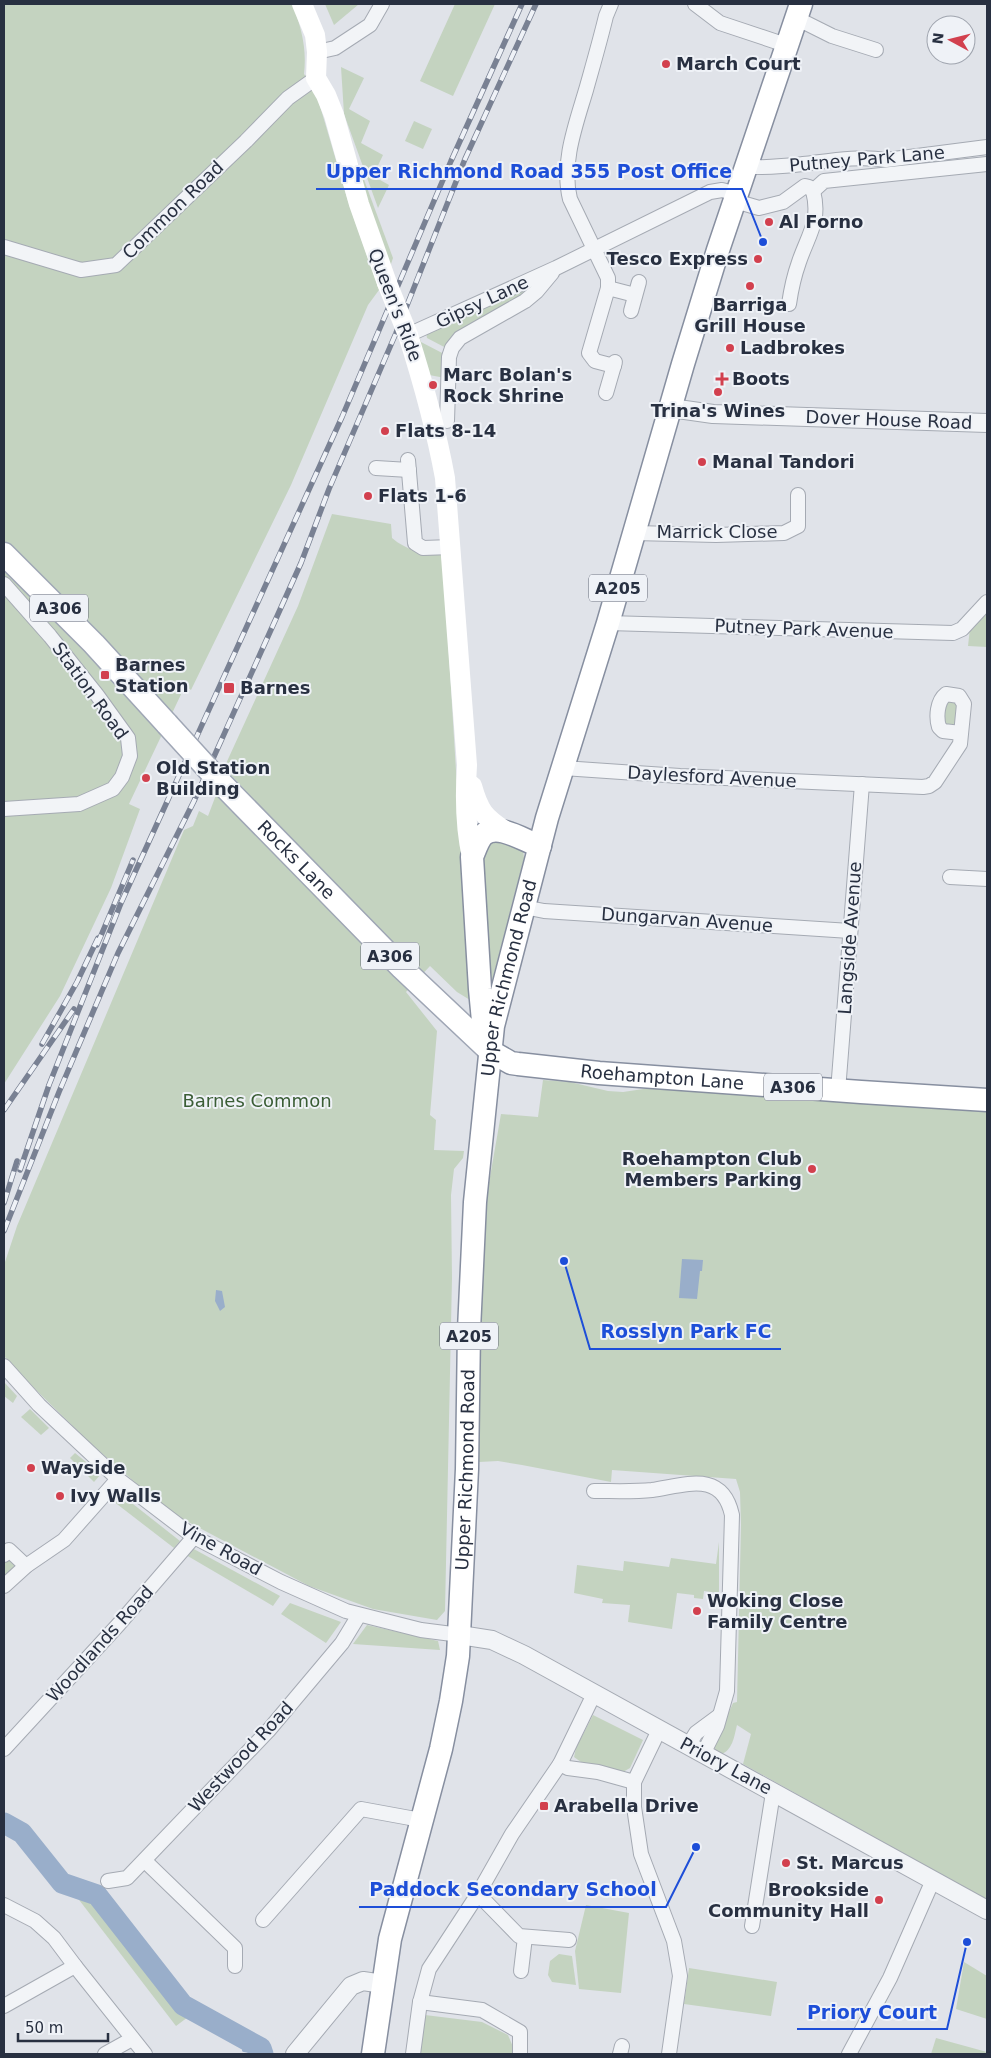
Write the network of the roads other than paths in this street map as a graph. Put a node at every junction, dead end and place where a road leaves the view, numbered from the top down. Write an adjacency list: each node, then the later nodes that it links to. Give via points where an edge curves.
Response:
1 (302, 4): 8 (main road)
2 (382, 4): 8 (street, via 370,25 334,49)
3 (611, 4): 16 (street, via 567,166 570,199)
4 (695, 4): 6 (street, via 720,23)
5 (798, 11): 6 (main road, Upper Richmond Road / A205); 7 (street, via 832,36)
6 (786, 45): 12 (main road, Upper Richmond Road / A205)
7 (876, 50)
8 (318, 52): 9 (main road)
9 (316, 78): 15 (street, Common Road, via 288,98 116,265 81,270); 21 (main road, Queen's Ride, bridge, via 334,115 371,243)
10 (987, 147): 12 (street, Putney Park Lane, via 886,160 852,159 767,168)
11 (987, 164): 13 (street, Putney Park Lane, via 824,181)
12 (748, 166): 14 (main road, Upper Richmond Road / A205)
13 (813, 191): 14 (street, Putney Park Lane, via 805,186 783,202 759,208); 19 (street, via 815,223 799,262)
14 (736, 197): 16 (street, Gipsy Lane, via 722,190 710,192); 23 (main road, Upper Richmond Road / A205)
15 (4, 247)
16 (594, 249): 17 (street, Gipsy Lane); 18 (street, via 608,278)
17 (556, 268): 21 (street, Gipsy Lane); 24 (street, Gipsy Lane, via 525,301 460,338 452,348)
18 (608, 288): 20 (street, via 637,289); 22 (street, via 589,354 595,362 614,364)
19 (789, 304)
20 (631, 311)
21 (408, 335): 29 (main road, Queen's Ride, via 422,378 445,478)
22 (606, 393)
23 (671, 408): 25 (street, Dover House Road, via 713,414); 28 (main road, Upper Richmond Road / A205)
24 (447, 421)
25 (987, 423)
26 (376, 468): 29 (street, via 409,465 415,544 423,548)
27 (798, 495): 28 (street, Marrick Close, via 798,526 784,533 716,536)
28 (634, 532): 33 (main road, Upper Richmond Road / A205)
29 (451, 547): 35 (main road, Queen's Ride)
30 (4, 554): 46 (main road, Rocks Lane / A306, bridge, via 94,644 232,794 402,968)
31 (4, 584): 38 (street, Station Road, via 97,695 128,738 130,756 122,777 113,789 80,804)
32 (987, 602): 33 (street, Putney Park Avenue, via 962,629 953,633)
33 (608, 623): 36 (main road, Upper Richmond Road / A205)
34 (961, 733): 37 (street, Daylesford Avenue, via 960,744 929,786)
35 (467, 765): 39 (main road, Queen's Ride, via 478,806 486,818); 41 (main road, Queen's Ride, via 465,787)
36 (563, 768): 37 (street, Daylesford Avenue); 40 (main road, Upper Richmond Road / A205)
37 (862, 784): 45 (street, Langside Avenue)
38 (4, 809)
39 (505, 831): 40 (main road, Queen's Ride); 41 (main road, via 494,830 484,834)
40 (540, 846): 44 (main road, Upper Richmond Road / A205)
41 (472, 857): 46 (main road, Queen's Ride / A205, via 483,1021)
42 (950, 877): 43 (street)
43 (987, 879)
44 (524, 907): 45 (street, Dungarvan Avenue, via 544,911); 46 (main road, Upper Richmond Road / A205, via 493,1026)
45 (850, 931): 47 (street, Langside Avenue)
46 (490, 1052): 47 (main road, Roehampton Lane / A306, via 511,1062 528,1065); 57 (main road, Upper Richmond Road / A205, via 475,1202)
47 (838, 1091): 48 (main road, Roehampton Lane / A306)
48 (987, 1100)
49 (4, 1366): 50 (street, Vine Road)
50 (118, 1479): 52 (street, Vine Road); 54 (street, via 64,1540)
51 (594, 1491): 61 (street, via 651,1490 694,1484 710,1486 726,1496 732,1515 728,1679 719,1716 696,1733)
52 (194, 1537): 56 (street, Vine Road, via 281,1582); 60 (street, Woodlands Road)
53 (4, 1555): 54 (street, via 10,1550)
54 (26, 1566): 55 (street)
55 (4, 1586)
56 (359, 1615): 57 (street, Vine Road, via 425,1631); 66 (street, Westwood Road, via 342,1643 268,1731)
57 (460, 1635): 58 (street, Priory Lane, via 490,1639); 65 (main road, Upper Richmond Road / A205, via 451,1701)
58 (594, 1694): 59 (street, Priory Lane); 62 (street)
59 (659, 1730): 61 (street, Priory Lane); 63 (street)
60 (4, 1748)
61 (695, 1750): 64 (street, Priory Lane)
62 (560, 1764): 63 (street); 69 (street, via 512,1834)
63 (634, 1782): 89 (street, via 641,1854 674,1941 680,1976)
64 (776, 1793): 67 (street, Priory Lane); 73 (street, via 772,1799)
65 (421, 1820): 72 (street, via 361,1809); 79 (main road, Upper Richmond Road / A205, via 397,1908)
66 (145, 1861): 68 (street, Westwood Road, via 127,1878); 77 (street, via 235,1948)
67 (933, 1880): 71 (street, Priory Lane); 90 (street, via 890,1978)
68 (108, 1881)
69 (478, 1894): 74 (street, via 519,1936); 80 (street, via 429,1969)
70 (4, 1905): 76 (street, via 46,1929)
71 (987, 1910)
72 (263, 1920)
73 (752, 1926)
74 (525, 1937): 75 (street); 78 (street)
75 (569, 1940)
76 (75, 1966): 81 (street); 82 (street)
77 (235, 1966)
78 (521, 1971)
79 (383, 1984): 85 (street, via 362,1981 351,1986); 86 (main road, A205)
80 (420, 2002): 87 (street); 88 (street, via 482,2010 520,2032)
81 (4, 2006)
82 (132, 2039): 83 (street); 84 (street)
83 (105, 2054)
84 (145, 2054)
85 (294, 2054)
86 (373, 2054)
87 (413, 2054)
88 (520, 2054)
89 (669, 2054)
90 (849, 2054)

